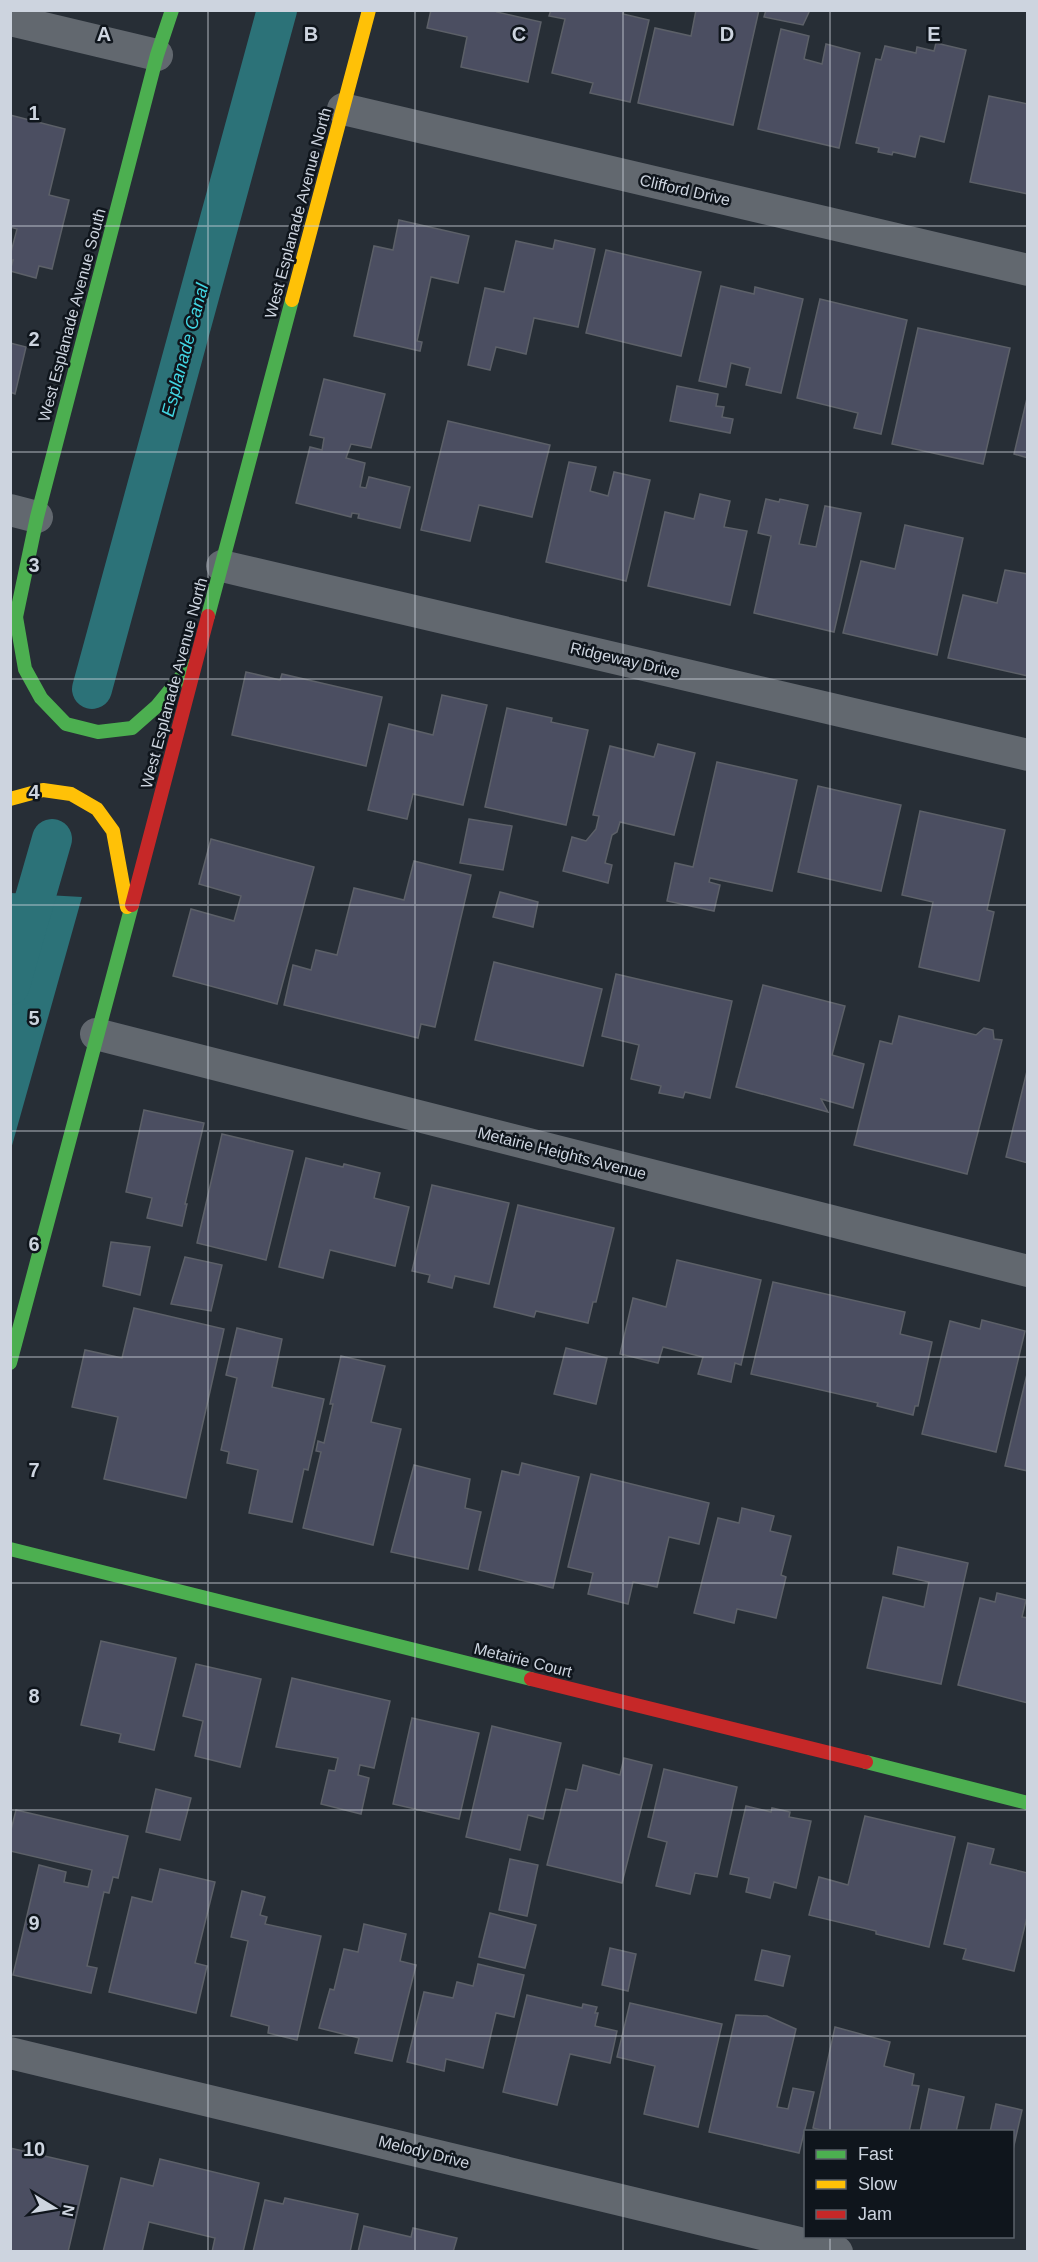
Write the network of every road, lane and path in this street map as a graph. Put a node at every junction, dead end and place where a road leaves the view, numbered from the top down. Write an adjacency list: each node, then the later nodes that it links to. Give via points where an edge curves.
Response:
1 (172, 10): 4 (main road, West Esplanade Avenue South)
2 (369, 10): 5 (main road, West Esplanade Avenue North)
3 (10, 21): 4 (street)
4 (156, 56): 7 (main road, West Esplanade Avenue South)
5 (343, 109): 6 (street, Clifford Drive); 8 (main road, West Esplanade Avenue North)
6 (1028, 270)
7 (24, 514): 9 (main road, West Esplanade Avenue South)
8 (222, 566): 10 (main road, West Esplanade Avenue North); 11 (street, Ridgeway Drive)
9 (13, 623): 10 (main road, via 26,669 41,698 66,724 98,732 132,728 157,706)
10 (197, 657): 13 (main road, West Esplanade Avenue North)
11 (1028, 755)
12 (10, 799): 13 (main road, via 43,790 71,794 97,809 113,831)
13 (129, 914): 14 (main road, West Esplanade Avenue North)
14 (96, 1035): 15 (street, Metairie Heights Avenue); 16 (main road, West Esplanade Avenue North)
15 (1028, 1271)
16 (10, 1363)
17 (10, 1548): 18 (main road, Metairie Court)
18 (1028, 1803)
19 (10, 2053): 20 (street, Melody Drive)
20 (837, 2252)

